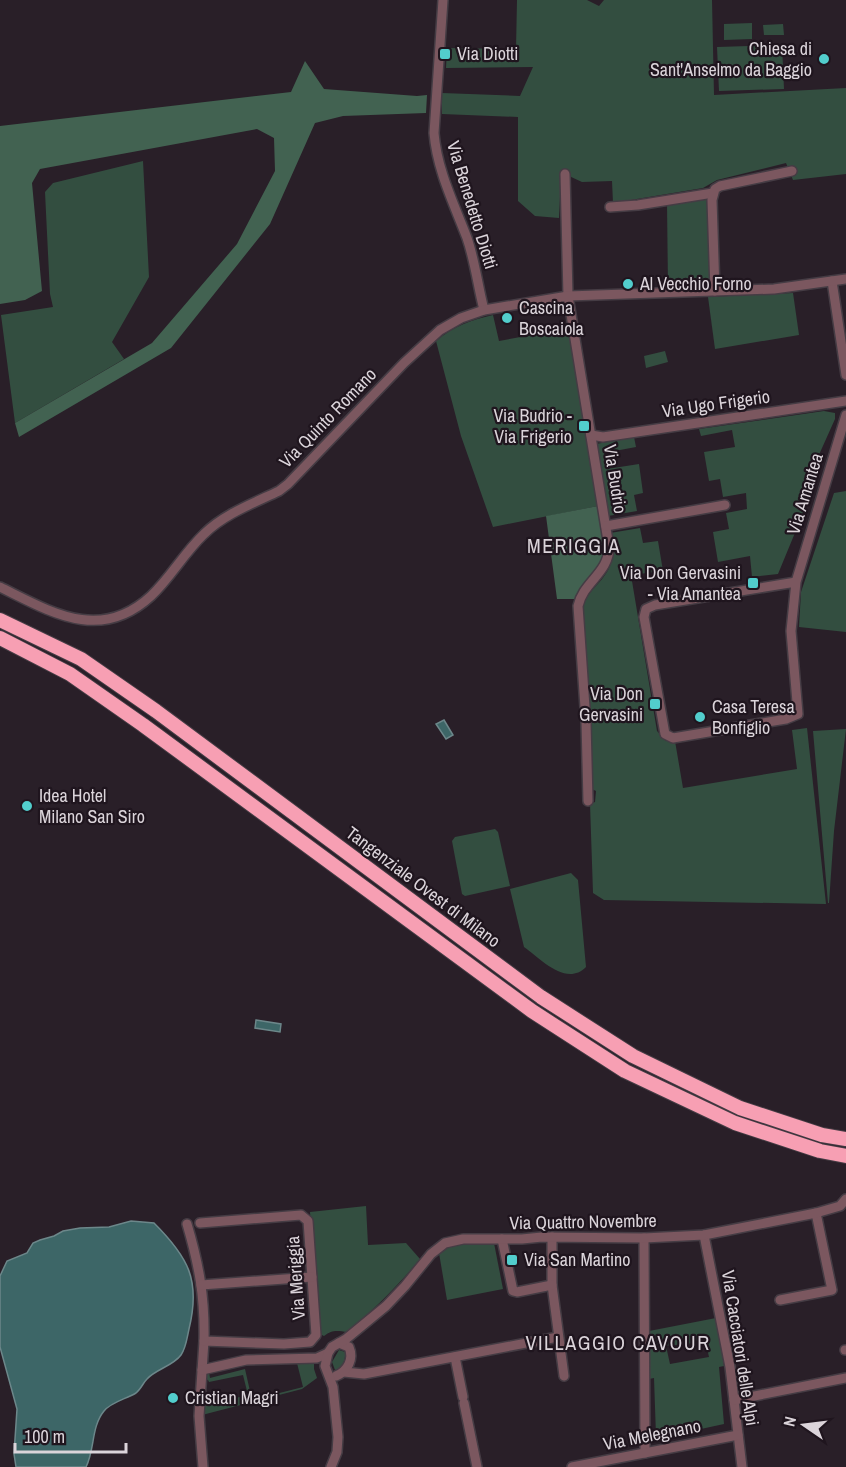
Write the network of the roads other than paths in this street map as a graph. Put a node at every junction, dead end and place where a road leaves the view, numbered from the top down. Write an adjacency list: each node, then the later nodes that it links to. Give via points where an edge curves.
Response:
1 (443, 0): 10 (street, Via Benedetto Diotti, via 435,149 468,240)
2 (792, 171): 4 (street, via 720,186)
3 (565, 174): 9 (street)
4 (713, 193): 5 (street); 8 (street)
5 (610, 207)
6 (846, 279): 7 (street, Via Quinto Romano)
7 (832, 281): 8 (street, Via Quinto Romano, via 774,289); 11 (street)
8 (715, 291): 9 (street, Via Quinto Romano)
9 (568, 297): 10 (street, Via Quinto Romano); 14 (street, Via Budrio)
10 (484, 310): 18 (street, Via Quinto Romano, via 448,324 431,338 298,475 279,491 215,524 138,606 106,620 74,620)
11 (846, 375)
12 (846, 401): 14 (street, Via Ugo Frigerio, via 603,437)
13 (846, 415): 17 (street, Via Amantea)
14 (591, 435): 16 (street, Via Budrio)
15 (725, 505): 16 (street)
16 (606, 526): 21 (street, Via Budrio, via 607,562 584,591 578,606)
17 (796, 582): 17 (street, Via Amantea, via 791,631 798,714 673,738 665,734 644,617 646,609)
18 (0, 587)
19 (0, 620): 22 (highway, Tangenziale Ovest di Milano, via 81,659 541,997 633,1056 740,1108)
20 (0, 638): 23 (highway, Tangenziale Ovest di Milano, via 79,680 532,1011 625,1071 735,1123)
21 (588, 801)
22 (846, 1139)
23 (846, 1156)
24 (846, 1199): 25 (street, Via Quattro Novembre, via 840,1206)
25 (816, 1213): 28 (street, Via Quattro Novembre); 35 (street, via 832,1290)
26 (200, 1223): 32 (street, Via Meriggia, via 306,1217)
27 (187, 1224): 33 (street)
28 (704, 1235): 30 (street, Via Quattro Novembre); 48 (street, Via Cacciatori delle Alpi)
29 (552, 1237): 30 (street, Via Quattro Novembre); 31 (street, Via Quattro Novembre); 34 (street)
30 (644, 1238): 50 (street)
31 (502, 1239): 34 (street, via 513,1291); 36 (street, Via Quattro Novembre, via 445,1243 386,1306)
32 (312, 1278): 33 (street); 38 (street, Via Meriggia, via 316,1335 310,1342)
33 (201, 1286): 38 (street)
34 (552, 1286): 37 (street)
35 (780, 1300)
36 (353, 1334): 39 (street, Via Quattro Novembre); 40 (street)
37 (557, 1334): 42 (street); 46 (street)
38 (204, 1341): 44 (street)
39 (339, 1343): 40 (street); 41 (street, Via Quattro Novembre)
40 (349, 1347): 45 (street, via 351,1354)
41 (328, 1353): 43 (street); 45 (street)
42 (455, 1357): 45 (street, via 364,1374); 53 (street)
43 (317, 1358): 44 (street, via 246,1360); 45 (street)
44 (202, 1370): 51 (street, via 199,1416)
45 (336, 1370): 52 (street, via 333,1386 338,1437)
46 (564, 1376)
47 (846, 1378): 48 (street)
48 (734, 1400): 49 (street, Via Cacciatori delle Alpi)
49 (738, 1435): 50 (street, Via Melegnano); 55 (street, Via Cacciatori delle Alpi)
50 (645, 1453): 54 (street, Via Melegnano)
51 (203, 1467)
52 (331, 1467)
53 (477, 1467)
54 (572, 1467)
55 (742, 1467)

